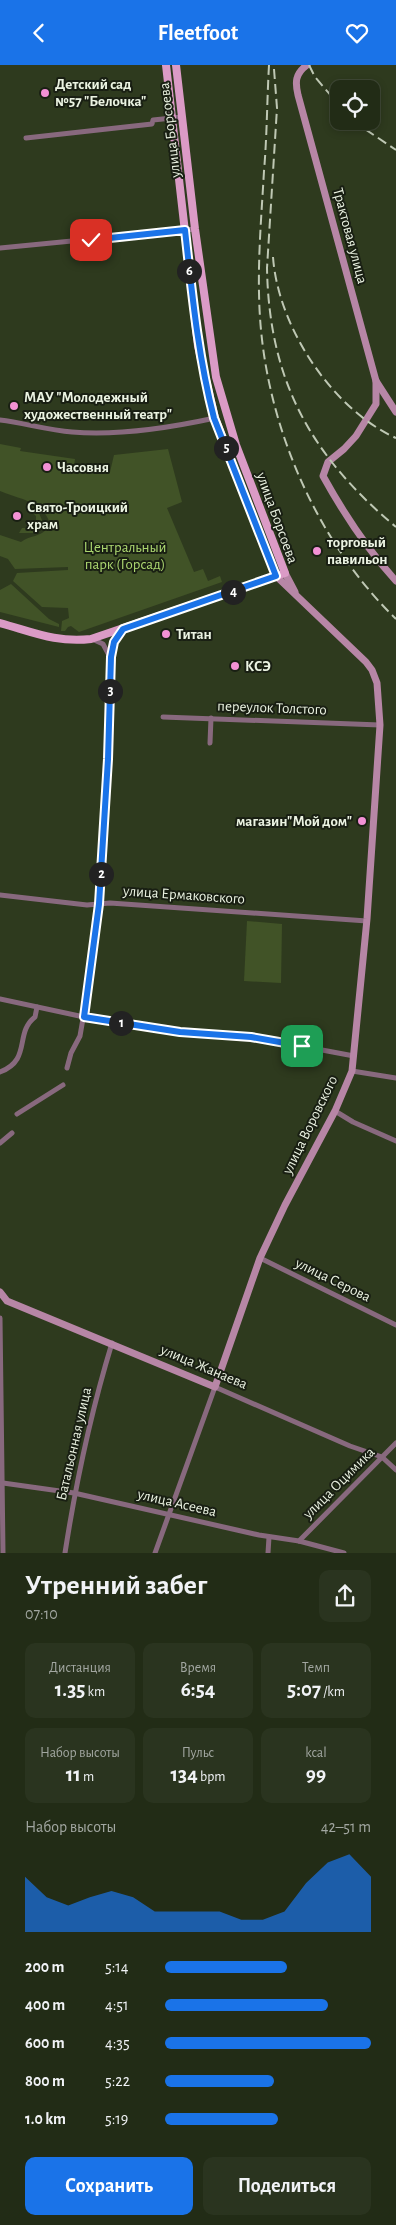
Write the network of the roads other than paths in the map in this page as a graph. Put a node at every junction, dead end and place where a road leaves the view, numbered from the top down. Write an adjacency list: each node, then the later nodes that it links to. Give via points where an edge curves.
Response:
1 (166, 65): 5 (main road, улица Борсоева)
2 (176, 65): 4 (main road, улица Борсоева)
3 (307, 65): 10 (street, Трактовая улица, via 295,82)
4 (182, 117): 5 (street); 7 (main road, улица Борсоева)
5 (172, 119): 6 (street); 8 (main road, улица Борсоева)
6 (26, 138)
7 (195, 229): 8 (street); 14 (main road, улица Борсоева, via 210,345 221,399)
8 (185, 230): 9 (street); 12 (main road, улица Борсоева, via 198,346)
9 (0, 248)
10 (376, 381): 11 (street, Трактовая улица); 16 (street, via 376,404 356,436 328,462 323,476 351,523)
11 (396, 412)
12 (214, 418): 13 (street, via 133,431 94,433); 15 (main road, улица Борсоева)
13 (0, 420)
14 (285, 573): 15 (main road, улица Борсоева); 17 (street)
15 (276, 576): 17 (street); 19 (main road)
16 (396, 581)
17 (298, 596): 24 (street, улица Воровского, via 372,670 377,683)
18 (0, 623): 20 (main road, via 55,639)
19 (123, 629): 20 (main road); 21 (street, via 114,642)
20 (91, 639): 21 (street, via 103,644)
21 (111, 657): 27 (street)
22 (162, 717): 23 (street, переулок Толстого)
23 (211, 718): 24 (street, переулок Толстого); 25 (street)
24 (380, 725): 28 (street, улица Воровского)
25 (210, 743)
26 (0, 895): 27 (street, улица Ермаковского)
27 (99, 904): 28 (street, улица Ермаковского); 31 (street)
28 (367, 921): 32 (street, улица Воровского)
29 (0, 999): 30 (street)
30 (37, 1007): 31 (street); 35 (street, via 35,1017 27,1023 17,1061)
31 (84, 1017): 32 (street, via 180,1032 258,1038); 33 (street)
32 (354, 1055): 34 (street, улица Воровского)
33 (67, 1068)
34 (352, 1071): 36 (street); 38 (street, улица Воровского)
35 (0, 1072)
36 (396, 1078)
37 (63, 1085): 39 (street)
38 (335, 1111): 41 (street); 43 (street, улица Воровского, via 284,1205)
39 (18, 1114)
40 (12, 1133): 42 (street)
41 (396, 1141)
42 (0, 1143)
43 (260, 1258): 46 (street, улица Серова); 48 (street, улица Воровского)
44 (0, 1292): 47 (street, улица Жанаева, via 7,1301)
45 (0, 1318): 52 (street)
46 (396, 1325)
47 (112, 1343): 48 (street, улица Жанаева); 53 (street, Батальонная улица)
48 (215, 1387): 50 (street, улица Жанаева); 54 (street, улица Воровского)
49 (396, 1443): 50 (street, улица Оцимика)
50 (382, 1457): 51 (street, улица Жанаева); 56 (street, улица Оцимика)
51 (396, 1470)
52 (3, 1483): 53 (street, улица Асеева); 58 (street)
53 (74, 1493): 54 (street, улица Асеева); 59 (street, Батальонная улица)
54 (168, 1514): 55 (street, улица Асеева); 60 (street, улица Воровского)
55 (270, 1537): 56 (street, улица Асеева); 61 (street)
56 (299, 1541): 57 (street, улица Асеева)
57 (328, 1551): 62 (street, улица Асеева)
58 (3, 1553)
59 (65, 1553)
60 (155, 1553)
61 (268, 1553)
62 (344, 1553)

